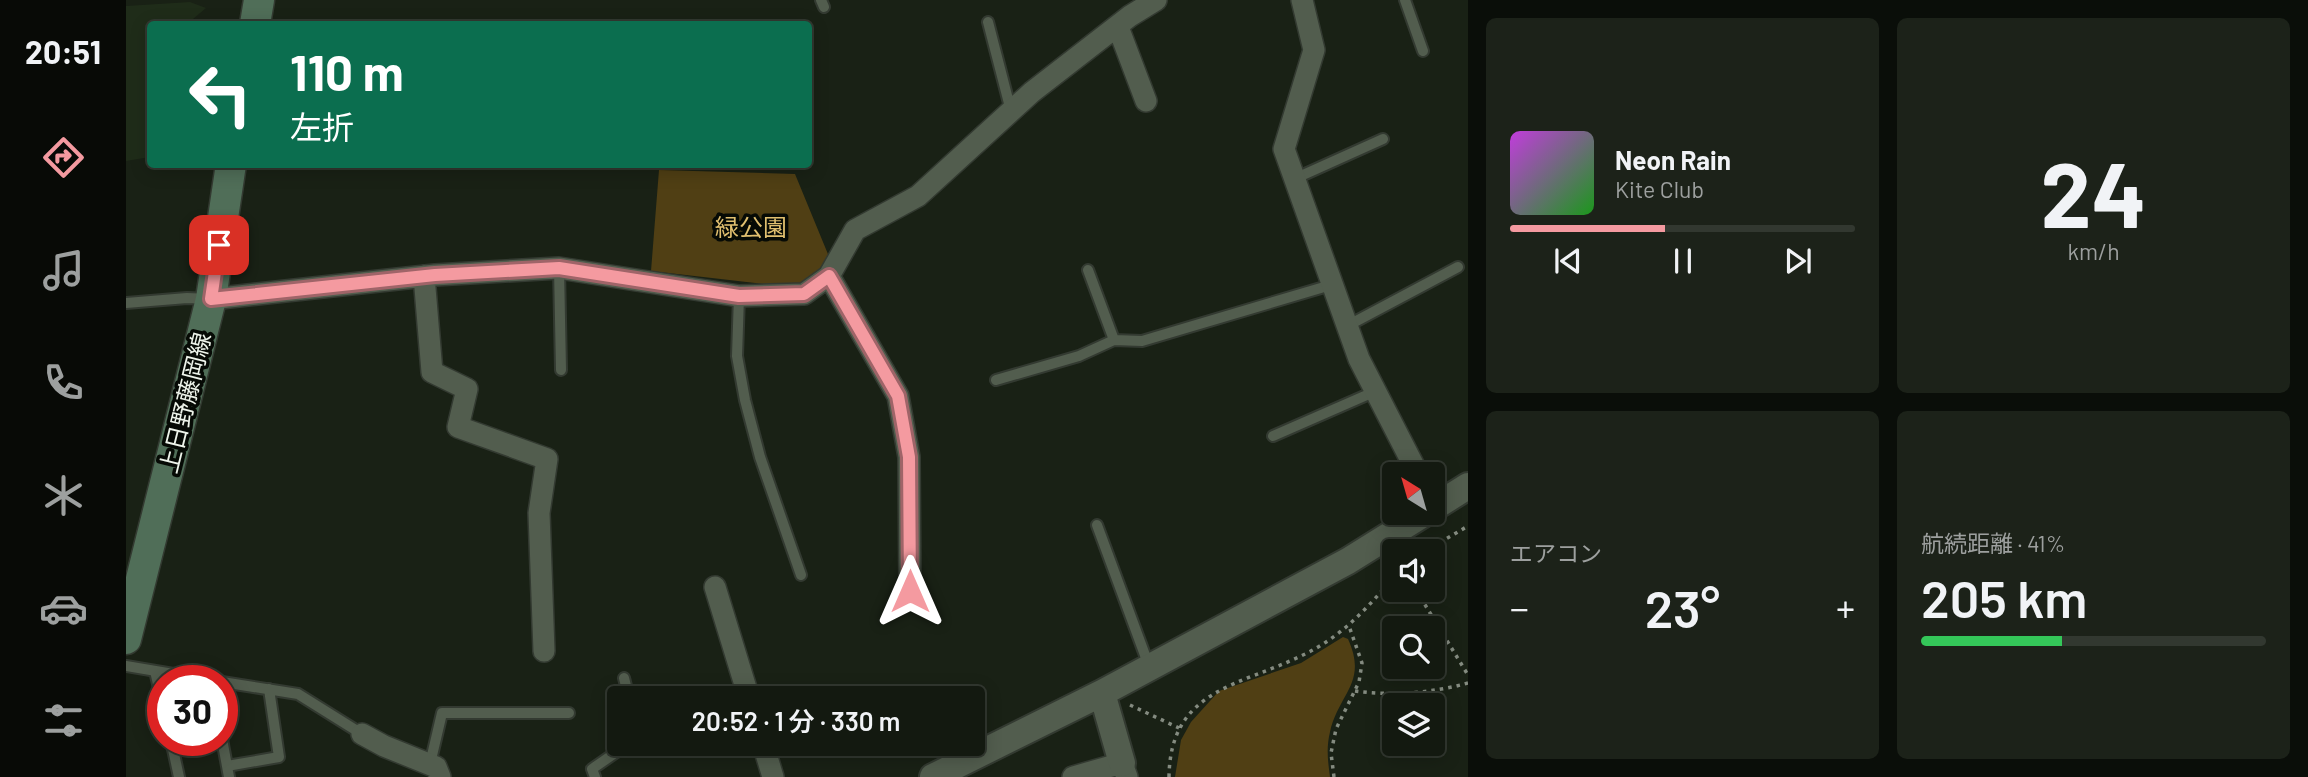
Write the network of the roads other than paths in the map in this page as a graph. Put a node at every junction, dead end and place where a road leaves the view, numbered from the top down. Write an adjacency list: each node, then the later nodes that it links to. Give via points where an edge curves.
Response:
1 (259, 0): 6 (main road)
2 (1156, 0): 5 (street)
3 (1302, 0): 13 (street, via 1314,50 1284,149)
4 (1405, 0): 8 (lane)
5 (1124, 14): 9 (street); 10 (street)
6 (256, 21)
7 (988, 22): 10 (lane)
8 (1423, 51)
9 (1146, 101)
10 (1011, 111): 18 (street, via 918,196 855,230)
11 (1383, 139): 13 (lane)
12 (230, 168): 21 (main road, 上日野藤岡線)
13 (1294, 178): 19 (street)
14 (1458, 267): 23 (lane)
15 (559, 268): 17 (street); 20 (street); 25 (lane)
16 (1088, 270): 24 (lane)
17 (424, 276): 21 (street); 38 (street, via 432,372 467,389 458,427 547,459 539,513)
18 (829, 276): 20 (street, via 804,294); 36 (street, via 898,396 909,457)
19 (1331, 285): 23 (street); 24 (lane, via 1142,341)
20 (739, 296): 34 (lane, via 737,356 745,401)
21 (211, 299): 22 (lane); 37 (main road, 上日野藤岡線)
22 (126, 303)
23 (1347, 326): 27 (street)
24 (1114, 340): 26 (lane, via 1079,356)
25 (561, 370)
26 (996, 380)
27 (1377, 391): 28 (lane); 29 (street)
28 (1273, 436)
29 (1412, 462)
30 (1468, 486): 31 (street)
31 (1446, 499)
32 (1097, 525): 40 (lane)
33 (1405, 525): 40 (street, via 1349,561)
34 (801, 575)
35 (715, 587): 45 (street)
36 (910, 591)
37 (126, 639)
38 (544, 651)
39 (126, 666): 41 (lane)
40 (1149, 666): 47 (street)
41 (147, 670)
42 (624, 678): 44 (lane)
43 (238, 685): 46 (lane)
44 (626, 686)
45 (745, 686)
46 (269, 690): 49 (lane, via 298,694); 55 (lane, via 279,757)
47 (1102, 693): 53 (street); 56 (street)
48 (569, 713): 54 (lane, via 442,713)
49 (362, 734): 54 (street)
50 (174, 756): 57 (lane)
51 (611, 756): 58 (lane, via 592,769)
52 (767, 756): 59 (street)
53 (1125, 770): 60 (street)
54 (435, 771)
55 (228, 772)
56 (936, 776)
57 (179, 777)
58 (595, 777)
59 (774, 777)
60 (1073, 777)

